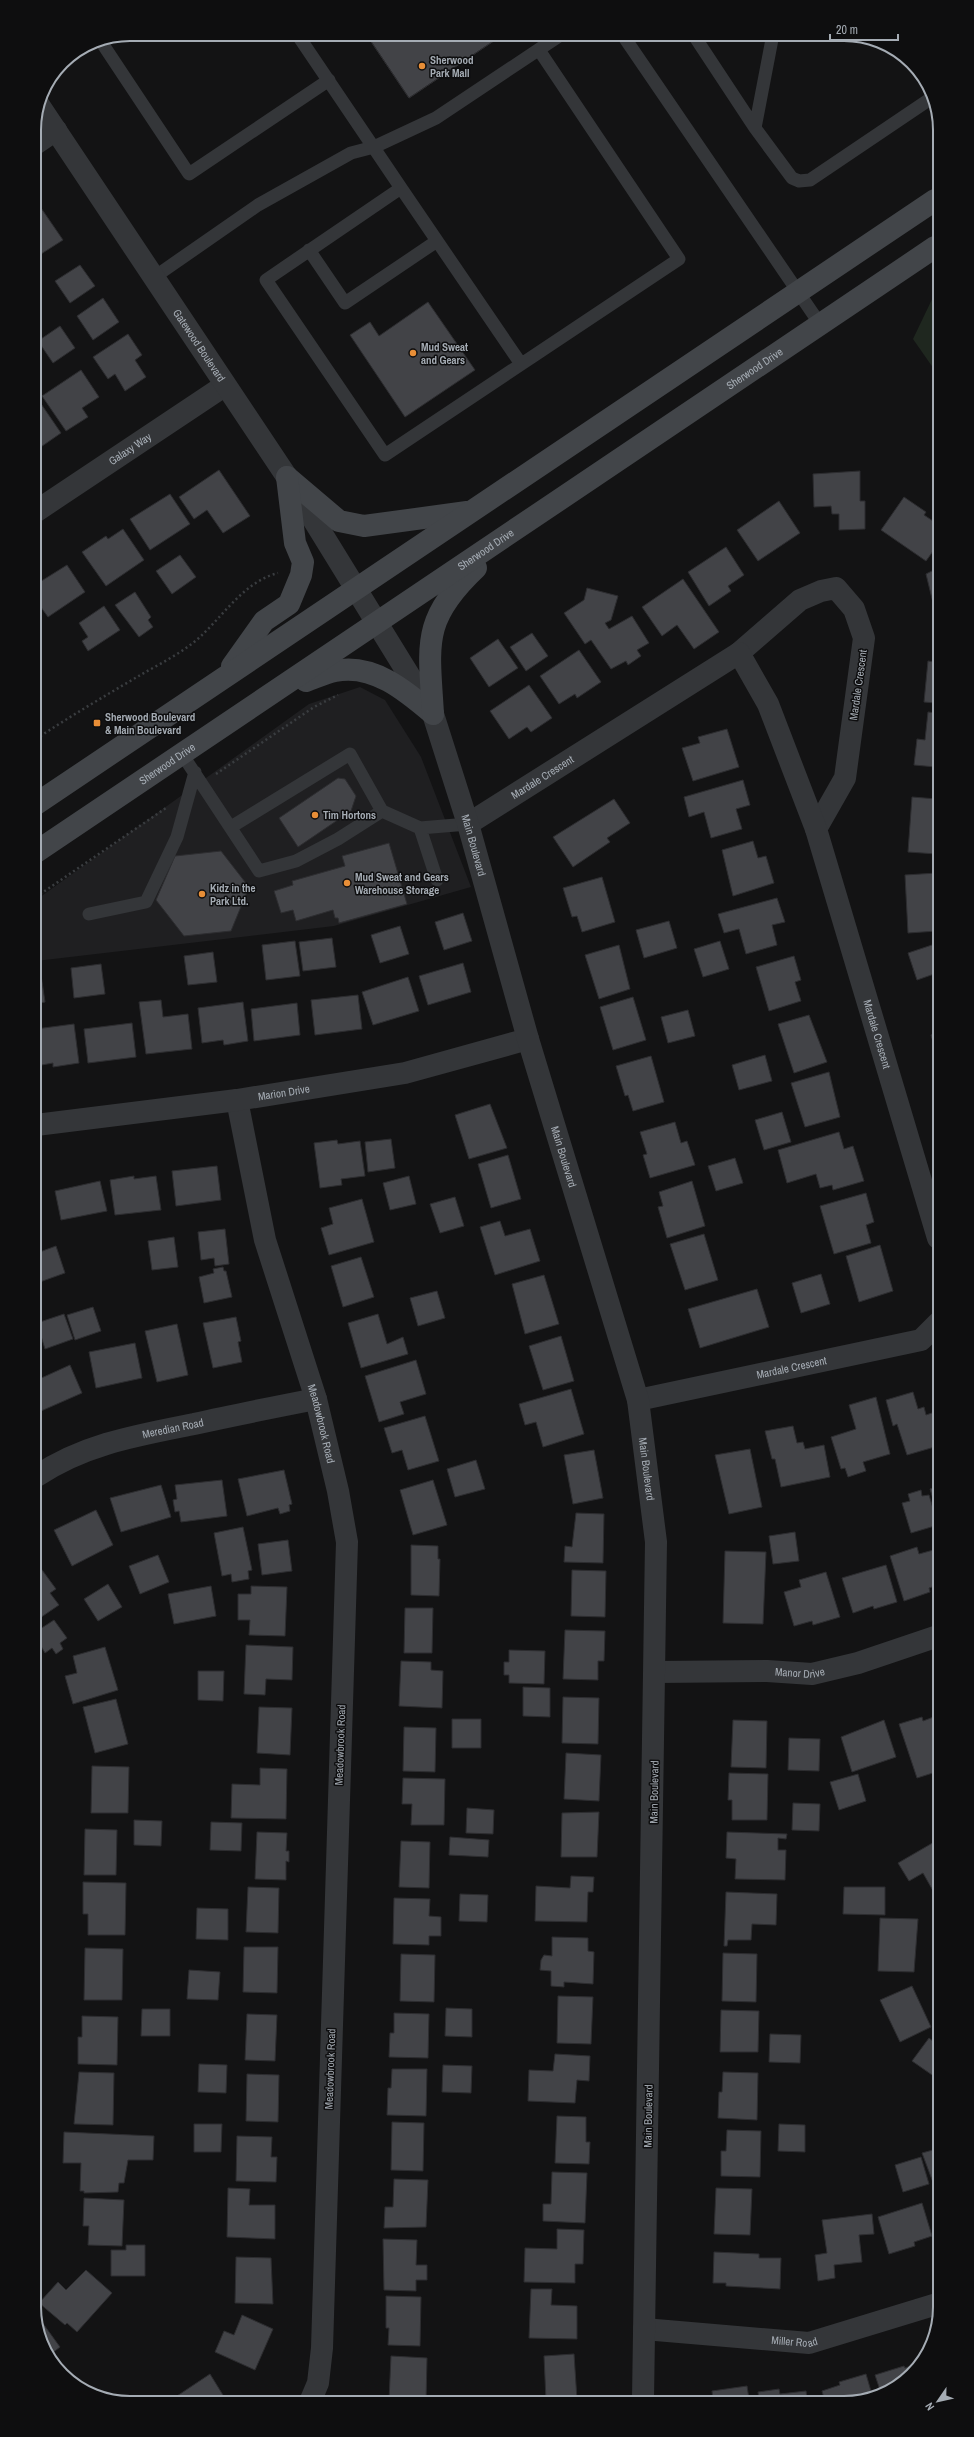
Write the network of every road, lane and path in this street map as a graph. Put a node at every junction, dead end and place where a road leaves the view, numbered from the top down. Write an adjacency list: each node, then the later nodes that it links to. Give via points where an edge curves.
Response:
1 (302, 41): 8 (lane)
2 (552, 41): 7 (lane)
3 (627, 41): 21 (lane)
4 (698, 41): 11 (lane)
5 (772, 41): 11 (lane)
6 (104, 45): 8 (lane, via 189,174)
7 (539, 50): 14 (lane, via 486,82 436,118); 23 (lane, via 679,258)
8 (329, 80): 14 (lane)
9 (928, 101): 11 (lane, via 810,180 799,181 792,178)
10 (43, 111): 12 (street, Gatewood Boulevard)
11 (755, 128)
12 (56, 130): 13 (street); 20 (street, Gatewood Boulevard)
13 (41, 140)
14 (374, 147): 15 (lane); 20 (lane, via 351,153 258,205)
15 (401, 188): 17 (lane); 19 (lane)
16 (933, 201): 21 (main road)
17 (437, 241): 19 (lane, via 345,303); 23 (lane)
18 (933, 248): 22 (main road, Sherwood Drive)
19 (309, 250): 23 (lane, via 266,280 385,455)
20 (153, 278): 24 (street, Gatewood Boulevard)
21 (799, 292): 22 (lane); 27 (main road)
22 (820, 324): 28 (main road, Sherwood Drive)
23 (521, 364)
24 (224, 386): 25 (street, Gatewood Boulevard); 26 (street, Galaxy Way)
25 (287, 477): 27 (main road, via 339,521 364,526); 30 (street, Gatewood Boulevard); 33 (main road, via 295,544 303,562 301,575 289,604 264,621)
26 (41, 508)
27 (471, 511): 30 (main road)
28 (511, 534): 31 (main road, Sherwood Drive); 36 (main road, via 458,585 437,617 429,646)
29 (280, 572): 37 (path, via 253,586 229,605 203,635 180,652)
30 (357, 589): 31 (street, Main Boulevard); 33 (main road)
31 (378, 624): 34 (main road, Sherwood Drive); 36 (street, Main Boulevard)
32 (739, 653): 44 (street, Mardale Crescent); 47 (street, Mardale Crescent, via 768,704); 47 (street, Mardale Crescent, via 800,600 821,591 836,588 854,609 864,638 845,778)
33 (223, 678): 41 (main road)
34 (273, 694): 36 (main road, via 335,671 361,671 400,686); 38 (main road, Sherwood Drive)
35 (340, 694): 40 (path, via 314,708)
36 (433, 714): 44 (street, Main Boulevard)
37 (41, 736)
38 (182, 754): 39 (lane); 48 (main road, Sherwood Drive)
39 (195, 772): 45 (lane); 51 (lane, via 177,837 146,902)
40 (217, 773)
41 (41, 801)
42 (382, 811): 45 (lane, via 338,839 296,861 259,870); 45 (lane, via 350,754); 46 (lane)
43 (161, 812): 50 (path)
44 (468, 824): 46 (lane); 52 (street, Main Boulevard)
45 (231, 827)
46 (420, 828): 49 (lane)
47 (816, 829): 55 (street, Mardale Crescent)
48 (41, 849)
49 (437, 880)
50 (41, 894)
51 (89, 914)
52 (528, 1039): 53 (street, Marion Drive, via 406,1073); 58 (street, Main Boulevard)
53 (237, 1100): 54 (street, Marion Drive); 57 (street, Meadowbrook Road, via 265,1240)
54 (41, 1124)
55 (933, 1221)
56 (933, 1328): 58 (street, Mardale Crescent, via 922,1340)
57 (316, 1399): 59 (street, Meredian Road, via 137,1435 99,1446); 64 (street, Meadowbrook Road, via 338,1491 347,1542 322,2348 318,2383)
58 (638, 1400): 61 (street, Main Boulevard, via 656,1542)
59 (41, 1474)
60 (933, 1638): 61 (street, Manor Drive, via 858,1663 812,1674 767,1671)
61 (656, 1672): 63 (street, Main Boulevard)
62 (933, 2305): 63 (street, Miller Road, via 809,2343)
63 (644, 2328): 65 (street, Main Boulevard)
64 (313, 2396)
65 (644, 2396)

